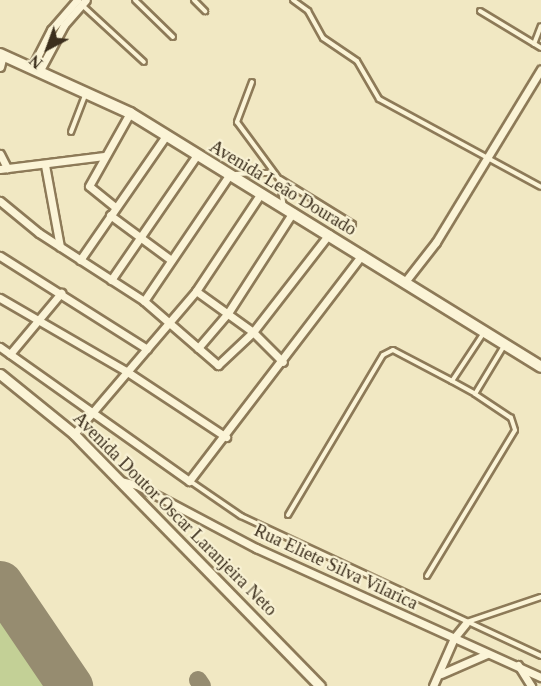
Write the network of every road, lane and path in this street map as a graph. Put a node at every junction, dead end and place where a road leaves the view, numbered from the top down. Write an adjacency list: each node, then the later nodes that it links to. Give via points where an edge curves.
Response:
1 (135, 0): 8 (lane)
2 (194, 0): 5 (lane)
3 (293, 0): 23 (lane, via 308,11 323,38 357,61 379,99)
4 (81, 1): 12 (lane); 14 (street)
5 (205, 11)
6 (480, 11): 9 (lane)
7 (541, 26): 9 (lane)
8 (173, 37)
9 (534, 44): 10 (lane)
10 (541, 48)
11 (2, 54): 13 (street); 14 (main road, Avenida Leão Dourado)
12 (144, 63)
13 (0, 67)
14 (36, 68): 17 (main road, Avenida Leão Dourado)
15 (541, 69): 23 (street)
16 (252, 82): 27 (lane, via 237,122)
17 (88, 90): 18 (main road, Avenida Leão Dourado); 19 (lane)
18 (130, 113): 20 (main road, Avenida Leão Dourado); 24 (street)
19 (71, 132)
20 (166, 136): 22 (main road, Avenida Leão Dourado); 33 (street)
21 (0, 154): 26 (street)
22 (197, 154): 28 (main road, Avenida Leão Dourado); 38 (street)
23 (486, 154): 30 (lane); 45 (street, via 436,242)
24 (104, 156): 25 (street); 33 (street, via 89,188)
25 (45, 165): 26 (street); 39 (street)
26 (4, 169)
27 (273, 173): 28 (lane); 29 (lane)
28 (230, 174): 31 (main road, Avenida Leão Dourado); 43 (street)
29 (279, 179): 34 (lane); 36 (lane)
30 (541, 187)
31 (261, 193): 34 (main road, Avenida Leão Dourado); 46 (street)
32 (0, 201): 39 (street)
33 (115, 207): 35 (street)
34 (288, 209): 37 (main road, Avenida Leão Dourado); 50 (street)
35 (110, 215): 38 (street); 42 (street)
36 (353, 225)
37 (329, 234): 40 (main road, Avenida Leão Dourado); 53 (street)
38 (140, 238): 43 (street); 44 (street)
39 (60, 247): 42 (street)
40 (362, 255): 45 (main road, Avenida Leão Dourado); 60 (street)
41 (0, 256): 47 (street)
42 (81, 260): 44 (street)
43 (171, 260): 49 (street)
44 (111, 280): 49 (street)
45 (404, 283): 54 (main road, Avenida Leão Dourado)
46 (196, 291): 50 (street); 52 (street)
47 (61, 292): 51 (street); 58 (street)
48 (0, 298): 51 (street)
49 (144, 301): 52 (street)
50 (228, 313): 53 (street); 57 (street)
51 (39, 321): 59 (street); 62 (street)
52 (171, 321): 57 (street); 58 (street)
53 (253, 332): 57 (street, via 218,365); 60 (street)
54 (483, 333): 55 (main road, Avenida Leão Dourado); 64 (lane)
55 (504, 346): 61 (main road, Avenida Leão Dourado); 65 (lane)
56 (0, 347): 59 (street)
57 (198, 348)
58 (147, 349): 62 (street)
59 (10, 354): 66 (street)
60 (283, 362): 68 (street)
61 (541, 367)
62 (126, 371): 66 (street); 68 (street)
63 (0, 374): 67 (street, Avenida Doutor Oscar Laranjeira Neto)
64 (452, 381): 65 (lane); 71 (lane, via 393,350 383,355)
65 (475, 394): 72 (lane, via 511,418 515,430)
66 (93, 411): 67 (street); 70 (street)
67 (74, 434): 69 (street, Avenida Doutor Oscar Laranjeira Neto)
68 (226, 437): 70 (street)
69 (120, 481): 75 (street, Rua Eliete Silva Vilarica, via 137,485 256,548); 81 (street, Avenida Doutor Oscar Laranjeira Neto)
70 (189, 481): 74 (lane, via 241,516)
71 (288, 515)
72 (427, 576)
73 (541, 597): 74 (lane)
74 (466, 622): 75 (street); 77 (lane)
75 (454, 638): 76 (street, Rua Eliete Silva Vilarica); 79 (street)
76 (487, 654): 78 (street, Rua Eliete Silva Vilarica); 79 (street)
77 (541, 656)
78 (518, 665): 80 (street, Rua Eliete Silva Vilarica); 83 (street)
79 (441, 674): 82 (street)
80 (541, 677)
81 (318, 685)
82 (433, 686)
83 (531, 686)

